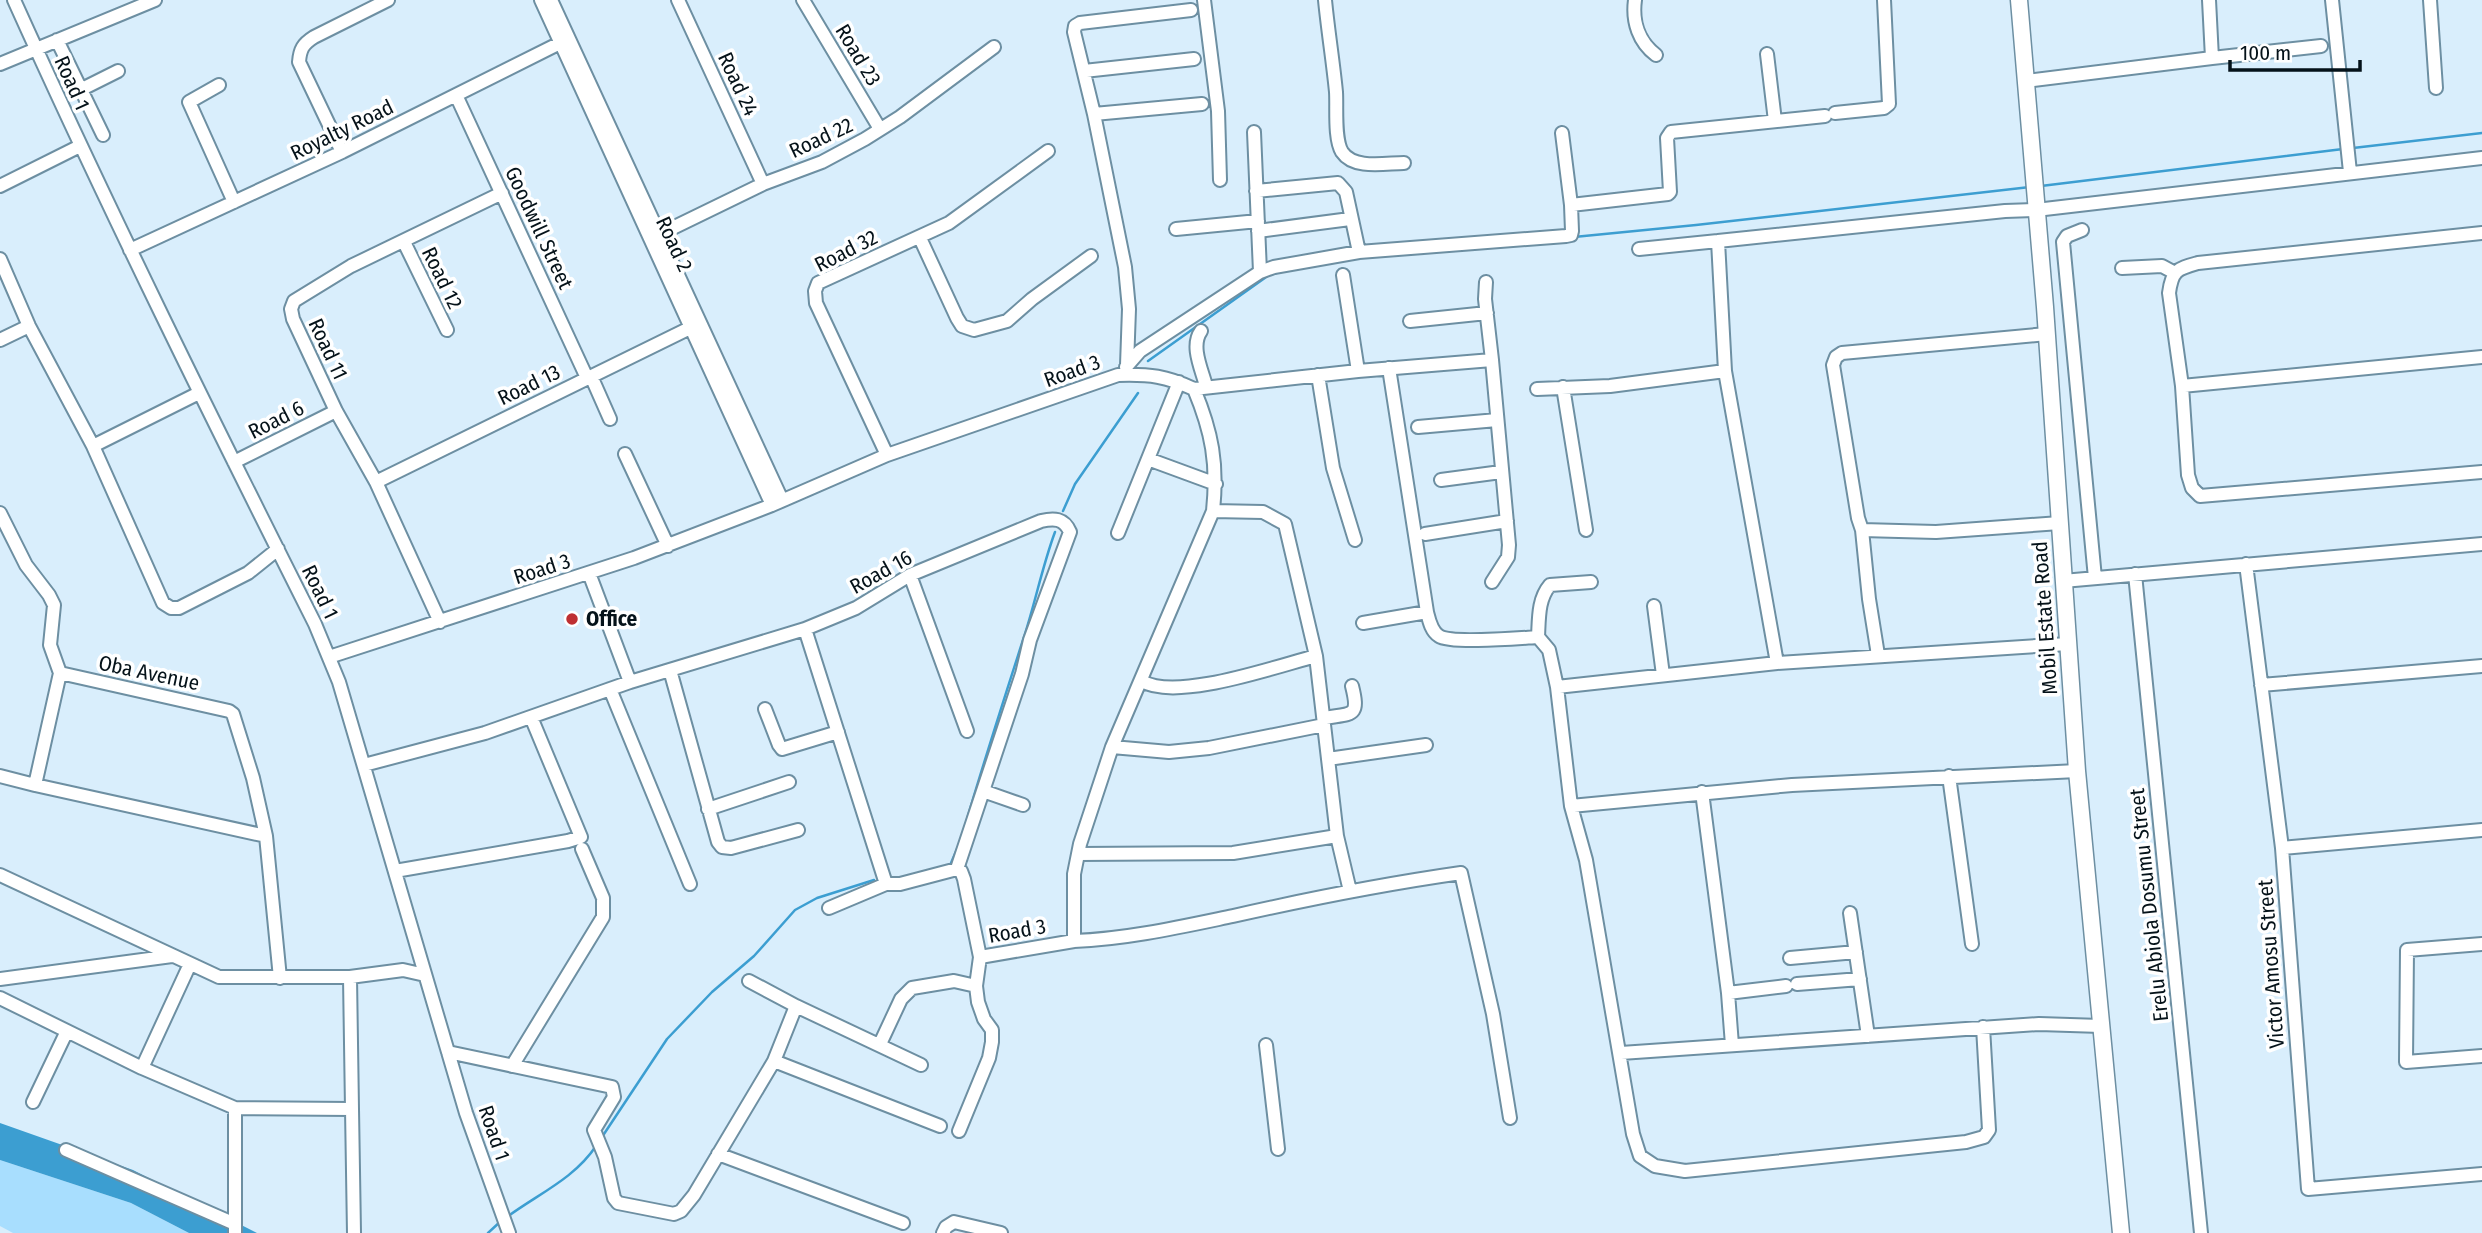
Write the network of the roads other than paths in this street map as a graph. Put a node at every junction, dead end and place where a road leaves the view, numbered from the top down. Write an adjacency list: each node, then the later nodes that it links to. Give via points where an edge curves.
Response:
1 (14, 0): 21 (street, Road 1)
2 (155, 0): 17 (street)
3 (388, 0): 43 (street, via 314,37 299,52 299,62)
4 (541, 0): 18 (street, Road 2)
5 (551, 0): 18 (street, Road 2)
6 (678, 0): 48 (street, Road 24)
7 (803, 0): 37 (street, Road 23)
8 (1204, 0): 47 (street, via 1218,111)
9 (1325, 0): 45 (street, via 1341,151 1363,164)
10 (1635, 0): 23 (street, via 1638,33 1644,46)
11 (1884, 0): 36 (street, via 1889,104)
12 (2019, 0): 29 (main road, Mobil Estate Road)
13 (2210, 0): 24 (street)
14 (2332, 0): 46 (street)
15 (2430, 0): 31 (street)
16 (1191, 10): 28 (street, via 1080,23 1074,32)
17 (57, 40): 21 (street); 32 (street)
18 (564, 41): 33 (street, Royalty Road); 60 (street, Road 2)
19 (2321, 46): 24 (street)
20 (993, 47): 37 (street, Road 22)
21 (36, 49): 26 (street); 41 (street, Road 1)
22 (1767, 54): 36 (street)
23 (1656, 55)
24 (2212, 58): 29 (street)
25 (1194, 59): 28 (street)
26 (0, 64)
27 (118, 71): 32 (street)
28 (1084, 71): 35 (street)
29 (2026, 81): 53 (main road, Mobil Estate Road)
30 (219, 85): 52 (street, via 185,97)
31 (2436, 88)
32 (82, 89): 40 (street)
33 (456, 95): 43 (street, Royalty Road); 51 (street, Goodwill Street)
34 (1202, 104): 35 (street)
35 (1094, 114): 85 (street, via 1128,289)
36 (1775, 121): 54 (street, via 1671,132 1667,138 1668,194)
37 (880, 130): 48 (street, Road 22, via 822,162)
38 (1254, 132): 50 (street)
39 (1562, 133): 54 (street)
40 (103, 135)
41 (80, 146): 49 (street); 65 (street, Road 1)
42 (1048, 151): 61 (street, Road 32, via 974,207)
43 (342, 152): 52 (street, Royalty Road)
44 (2482, 158): 46 (street)
45 (1404, 163)
46 (2350, 172): 53 (street)
47 (1220, 180)
48 (763, 184): 60 (street, Road 22)
49 (0, 186)
50 (1256, 191): 55 (street, via 1338,183 1346,192); 56 (street)
51 (502, 193): 63 (street, Road 11); 89 (street, Goodwill Street)
52 (234, 202): 65 (street, Royalty Road)
53 (2035, 202): 62 (street, via 2005,211); 80 (main road, Mobil Estate Road)
54 (1571, 205): 66 (street, via 1572,231 1566,236)
55 (1350, 219): 56 (street); 66 (street)
56 (1258, 226): 57 (street); 70 (street)
57 (1175, 229)
58 (2082, 230): 127 (street, via 2063,242)
59 (2482, 233): 71 (street, via 2198,263)
60 (655, 237): 77 (street, Road 2)
61 (920, 237): 67 (street, via 957,318 962,326 974,330 1007,321); 102 (street, Road 32, via 832,275 818,283 815,291 816,303)
62 (1718, 241): 64 (street); 87 (street)
63 (404, 242): 78 (street, Road 12); 96 (street, Road 11, via 351,266 294,301 293,318)
64 (1639, 249)
65 (130, 250): 95 (street, Road 1)
66 (1359, 252): 70 (street)
67 (1091, 256)
68 (0, 259): 76 (street)
69 (2122, 268): 71 (street, via 2162,266)
70 (1260, 272): 85 (street, via 1140,351)
71 (2175, 273): 91 (street, via 2169,293)
72 (1343, 275): 86 (street)
73 (1486, 282): 74 (street)
74 (1487, 313): 75 (street); 83 (street)
75 (1410, 321)
76 (29, 326): 81 (street); 100 (street)
77 (696, 326): 89 (street, Road 13); 110 (street, Road 2)
78 (447, 330)
79 (1201, 331): 93 (street, via 1196,338)
80 (2047, 334): 114 (main road, Mobil Estate Road); 116 (street, via 1836,357 1833,365)
81 (0, 340)
82 (2482, 357): 91 (street)
83 (1492, 360): 84 (street); 98 (street)
84 (1390, 368): 86 (street); 132 (street)
85 (1123, 370): 90 (street, Road 3); 102 (street, Road 3)
86 (1358, 370): 88 (street)
87 (1725, 371): 92 (street, via 1610,386); 141 (street)
88 (1318, 375): 93 (street); 119 (street, via 1333,468)
89 (589, 377): 97 (street, Goodwill Street); 108 (street, Road 13)
90 (1179, 382): 93 (street, Road 3); 103 (street)
91 (2182, 386): 106 (street, via 2188,475 2200,496)
92 (1563, 387): 94 (street); 115 (street)
93 (1200, 388): 109 (street, Road 3)
94 (1537, 389)
95 (199, 393): 100 (street); 104 (street, Road 1)
96 (335, 411): 104 (street, Road 6); 108 (street, Road 11)
97 (610, 419)
98 (1497, 420): 99 (street); 105 (street)
99 (1418, 427)
100 (93, 446): 122 (street, via 163,603 170,608 179,608 248,573)
101 (625, 454): 121 (street)
102 (887, 455): 110 (street, Road 3)
103 (1148, 459): 109 (street); 117 (street)
104 (234, 462): 122 (street, Road 1)
105 (1501, 472): 107 (street); 113 (street)
106 (2482, 472)
107 (1441, 480)
108 (376, 482): 133 (street, Road 11)
109 (1216, 484): 111 (street, Road 3)
110 (777, 503): 121 (street, Road 3)
111 (1213, 511): 139 (street, via 1263,512 1285,524); 146 (street, Road 3)
112 (0, 513): 144 (street, via 26,565 54,605 50,645)
113 (1507, 521): 118 (street); 129 (street, via 1508,557)
114 (2060, 523): 116 (street, via 1936,532); 128 (main road, Mobil Estate Road)
115 (1587, 530)
116 (1862, 530): 138 (street)
117 (1118, 533)
118 (1424, 534)
119 (1355, 540)
120 (2482, 544): 123 (street)
121 (668, 545): 124 (street, Road 3)
122 (278, 549): 140 (street, Road 1)
123 (2246, 564): 125 (street); 148 (street, Victor Amosu Street)
124 (589, 573): 133 (street, Road 3); 147 (street)
125 (2136, 574): 127 (street); 237 (street, Erelu Abiola Dosumu Street)
126 (910, 575): 135 (street, Road 16, via 856,608); 155 (street); 166 (street, Road 16, via 1041,521 1060,520 1070,532 1030,640)
127 (2095, 578): 128 (street)
128 (2063, 581): 137 (main road, Mobil Estate Road)
129 (1492, 582)
130 (1591, 582): 136 (street, via 1550,585 1540,605)
131 (1654, 606): 145 (street)
132 (1427, 612): 134 (street); 136 (street, via 1440,637)
133 (440, 622): 140 (street, Road 3)
134 (1363, 623)
135 (805, 629): 143 (street, Road 16); 156 (street)
136 (1538, 637): 150 (street, via 1549,650)
137 (2068, 645): 138 (street); 161 (main road, Mobil Estate Road)
138 (1878, 655): 141 (street)
139 (1316, 656): 146 (street, via 1204,685 1167,688); 154 (street)
140 (329, 657): 160 (street, Road 1)
141 (1777, 663): 145 (street)
142 (2482, 666): 148 (street)
143 (670, 670): 147 (street, Road 16); 170 (street)
144 (60, 673): 165 (street); 173 (street, Oba Avenue, via 233,714)
145 (1663, 675): 150 (street)
146 (1142, 681): 158 (street, Road 3)
147 (630, 682): 151 (street, Road 16)
148 (2261, 685): 175 (street, Victor Amosu Street)
149 (1352, 686): 154 (street, via 1355,709)
150 (1557, 687): 169 (street)
151 (610, 689): 153 (street, Road 16); 181 (street)
152 (765, 709): 156 (street, via 782,749)
153 (531, 717): 160 (street, Road 16); 179 (street, via 581,837)
154 (1324, 722): 158 (street, via 1209,748 1169,752); 159 (street)
155 (967, 731)
156 (838, 732): 182 (street)
157 (1426, 745): 159 (street)
158 (1112, 747): 177 (street, Road 3)
159 (1328, 759): 174 (street)
160 (364, 765): 179 (street, Road 1)
161 (2077, 771): 163 (street); 206 (main road, Mobil Estate Road)
162 (0, 776): 165 (street)
163 (1950, 776): 167 (street); 187 (street)
164 (789, 782): 170 (street)
165 (35, 785): 173 (street)
166 (983, 791): 168 (street); 178 (street, Road 16)
167 (1702, 792): 169 (street); 203 (street)
168 (1024, 806)
169 (1571, 806): 214 (street, via 1586,859)
170 (708, 809): 171 (street, via 722,847)
171 (798, 830)
172 (2482, 830): 175 (street)
173 (266, 836): 198 (street)
174 (1337, 836): 177 (street, via 1233,853); 183 (street)
175 (2281, 848): 229 (street, Victor Amosu Street, via 2308,1189)
176 (582, 849): 218 (street, via 603,898 603,917)
177 (1078, 854): 186 (street, Road 3)
178 (957, 869): 182 (street); 192 (street, via 964,879)
179 (395, 871): 189 (street, Road 1)
180 (0, 875): 191 (street)
181 (690, 884)
182 (886, 884): 184 (street)
183 (1350, 891): 186 (street, via 1184,927); 223 (street, via 1461,873 1493,1013)
184 (829, 908)
185 (1850, 913): 190 (street)
186 (1074, 941): 192 (street, Road 3)
187 (1972, 944)
188 (2482, 944): 215 (street, via 2407,950 2406,1062)
189 (418, 950): 195 (street); 196 (street, Road 1)
190 (1856, 952): 193 (street); 200 (street)
191 (172, 956): 194 (street); 199 (street)
192 (980, 957): 202 (street)
193 (1790, 958)
194 (190, 964): 198 (street, via 225,978); 219 (street)
195 (403, 970): 196 (street); 197 (street)
196 (425, 975): 213 (street, Road 1)
197 (350, 977): 198 (street); 222 (street)
198 (279, 978)
199 (0, 979)
200 (1860, 979): 203 (street); 209 (street)
201 (749, 981): 205 (street)
202 (976, 986): 210 (street, via 954,981 912,988 901,999); 225 (street, via 992,1042)
203 (1728, 993): 212 (street)
204 (0, 998): 208 (street)
205 (796, 1006): 210 (street); 216 (street)
206 (2101, 1026): 207 (street); 236 (main road, Mobil Estate Road)
207 (1983, 1027): 209 (street); 214 (street, via 1989,1130 1984,1137 1685,1171 1654,1166 1640,1156)
208 (67, 1031): 219 (street); 220 (street)
209 (1868, 1036): 212 (street)
210 (880, 1044): 217 (street)
211 (1266, 1045): 226 (street)
212 (1732, 1045): 214 (street)
213 (448, 1052): 218 (street); 232 (street, Road 1)
214 (1620, 1053)
215 (2482, 1056)
216 (774, 1060): 224 (street); 228 (street)
217 (921, 1065)
218 (512, 1066): 228 (street, via 612,1087 614,1097 594,1132 618,1203 668,1214 681,1211)
219 (142, 1068): 221 (street)
220 (33, 1102)
221 (235, 1108): 222 (street); 231 (street)
222 (352, 1109): 233 (street)
223 (1510, 1118)
224 (940, 1126)
225 (959, 1131)
226 (1278, 1149)
227 (66, 1150): 231 (street)
228 (718, 1154): 230 (street)
229 (2482, 1174)
230 (903, 1223)
231 (235, 1228)
232 (509, 1231)
233 (354, 1233)
234 (943, 1233): 235 (street, via 954,1222)
235 (1001, 1233)
236 (2121, 1233)
237 (2201, 1233)

